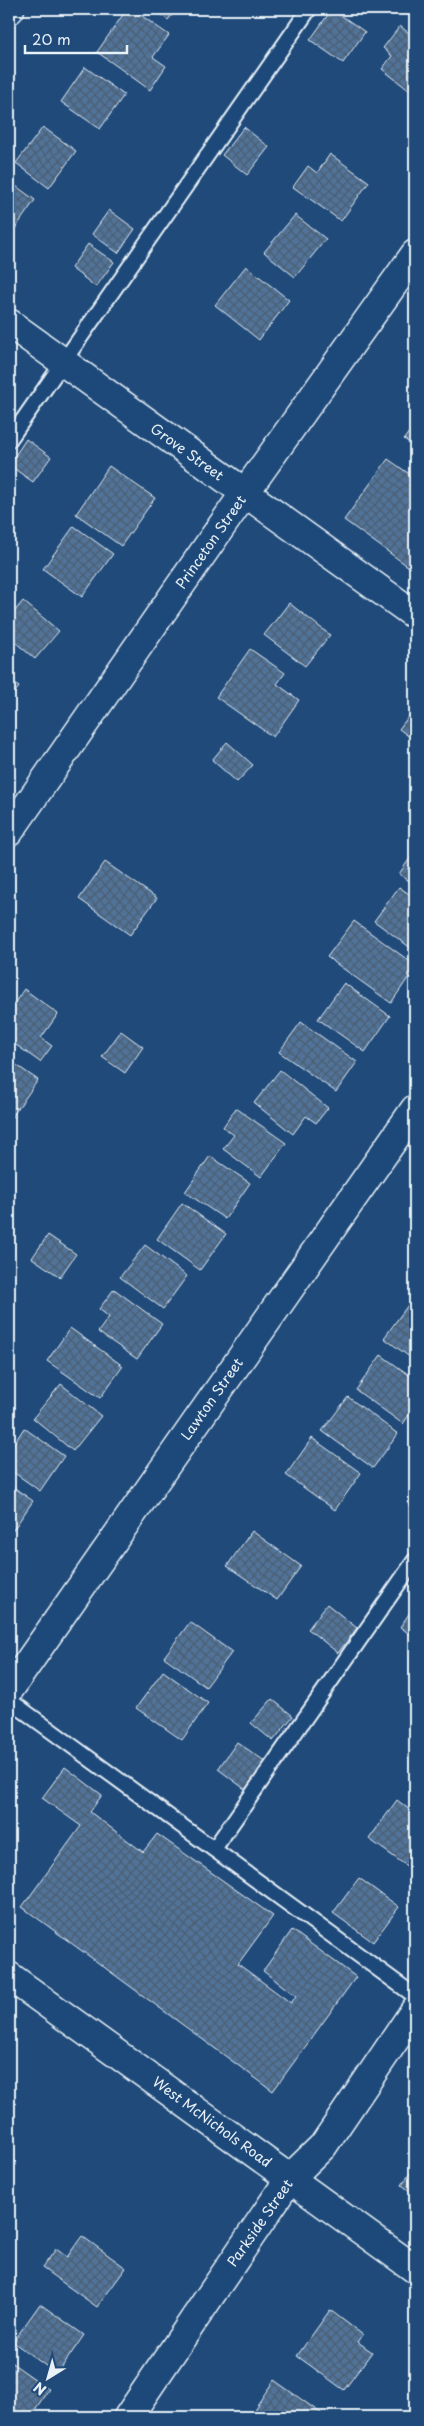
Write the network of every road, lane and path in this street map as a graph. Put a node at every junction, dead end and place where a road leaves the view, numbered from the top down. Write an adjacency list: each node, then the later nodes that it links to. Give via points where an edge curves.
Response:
1 (309, 9): 4 (lane)
2 (415, 254): 6 (street, Princeton Street)
3 (9, 323): 4 (street, Grove Street)
4 (63, 362): 5 (lane); 6 (street, Grove Street)
5 (9, 440)
6 (244, 494): 7 (street, Grove Street); 8 (street, Princeton Street)
7 (415, 615)
8 (9, 832)
9 (415, 1108): 11 (street, Lawton Street)
10 (415, 1560): 13 (lane)
11 (9, 1690)
12 (9, 1700): 13 (lane)
13 (214, 1849): 15 (lane)
14 (9, 1976): 17 (street, West McNichols Road)
15 (415, 1996)
16 (415, 2010): 17 (street, Parkside Street, via 323,2146)
17 (290, 2178): 18 (street, West McNichols Road); 19 (street, Parkside Street)
18 (415, 2269)
19 (128, 2417)

